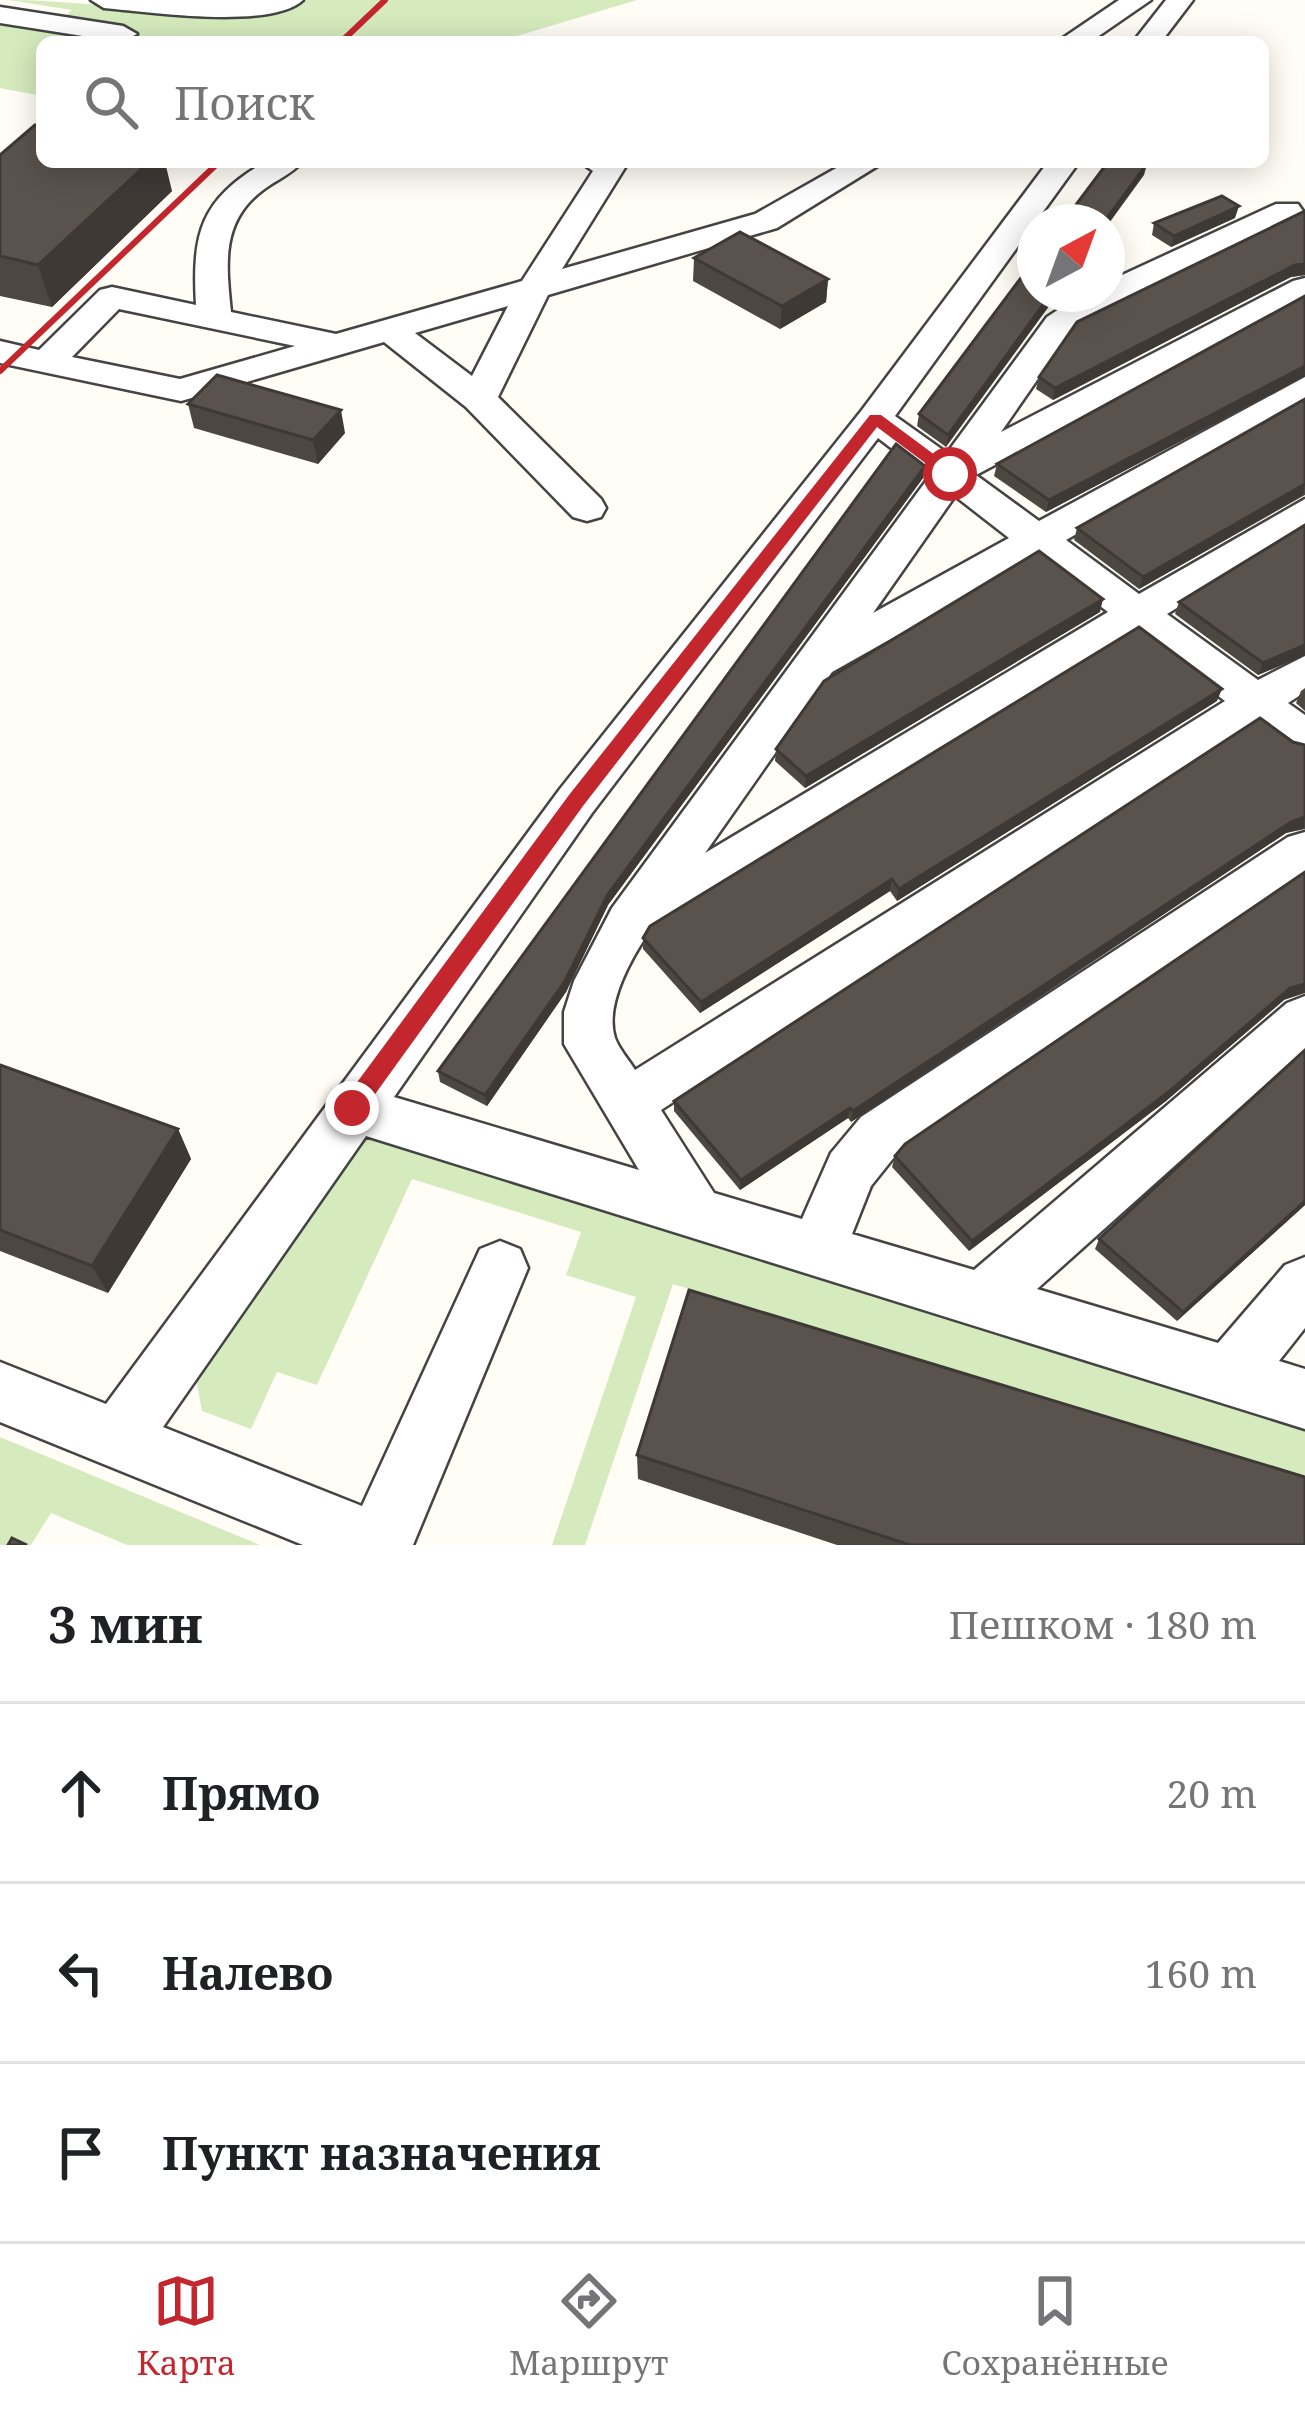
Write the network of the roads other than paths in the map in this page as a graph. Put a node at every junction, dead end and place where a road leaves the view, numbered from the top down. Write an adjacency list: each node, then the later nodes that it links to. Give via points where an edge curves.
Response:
1 (104, 0): 2 (lane, via 201,11)
2 (290, 0)
3 (1138, 0): 7 (lane)
4 (1180, 0): 8 (lane)
5 (0, 15): 6 (lane)
6 (123, 34)
7 (1081, 36)
8 (1153, 36)
9 (277, 168): 16 (lane, via 232,195 214,230)
10 (610, 168): 14 (lane)
11 (858, 168): 14 (lane, via 766,221)
12 (1060, 168): 23 (lane)
13 (1287, 211): 24 (lane, via 1059,325)
14 (534, 288): 17 (lane); 22 (lane)
15 (1305, 288): 24 (lane)
16 (214, 318): 18 (lane); 20 (lane, via 112,297)
17 (388, 329): 18 (lane); 22 (lane)
18 (338, 344): 20 (lane, via 181,390)
19 (0, 352): 20 (lane)
20 (47, 362)
21 (1305, 388): 27 (lane)
22 (479, 399): 25 (lane)
23 (875, 418): 24 (lane); 37 (lane, via 576,800)
24 (950, 474): 27 (lane); 29 (lane)
25 (587, 508)
26 (1305, 512): 28 (lane)
27 (1037, 539): 28 (lane); 29 (lane)
28 (1137, 612): 31 (lane); 34 (lane)
29 (812, 666): 34 (lane)
30 (1305, 670): 31 (lane)
31 (1257, 702): 32 (lane); 36 (lane)
32 (1305, 738)
33 (1305, 850): 39 (lane, via 880,1135 850,1171)
34 (629, 922): 36 (lane, via 586,1026)
35 (1305, 1018): 42 (lane)
36 (626, 1104): 38 (lane)
37 (352, 1108): 38 (lane); 46 (lane)
38 (696, 1213): 39 (lane)
39 (817, 1250): 42 (lane)
40 (500, 1268): 47 (lane)
41 (1305, 1284): 43 (lane)
42 (983, 1300): 43 (lane)
43 (1229, 1376): 45 (lane)
44 (0, 1392): 46 (lane)
45 (1305, 1399)
46 (117, 1440): 47 (lane)
47 (378, 1545)

